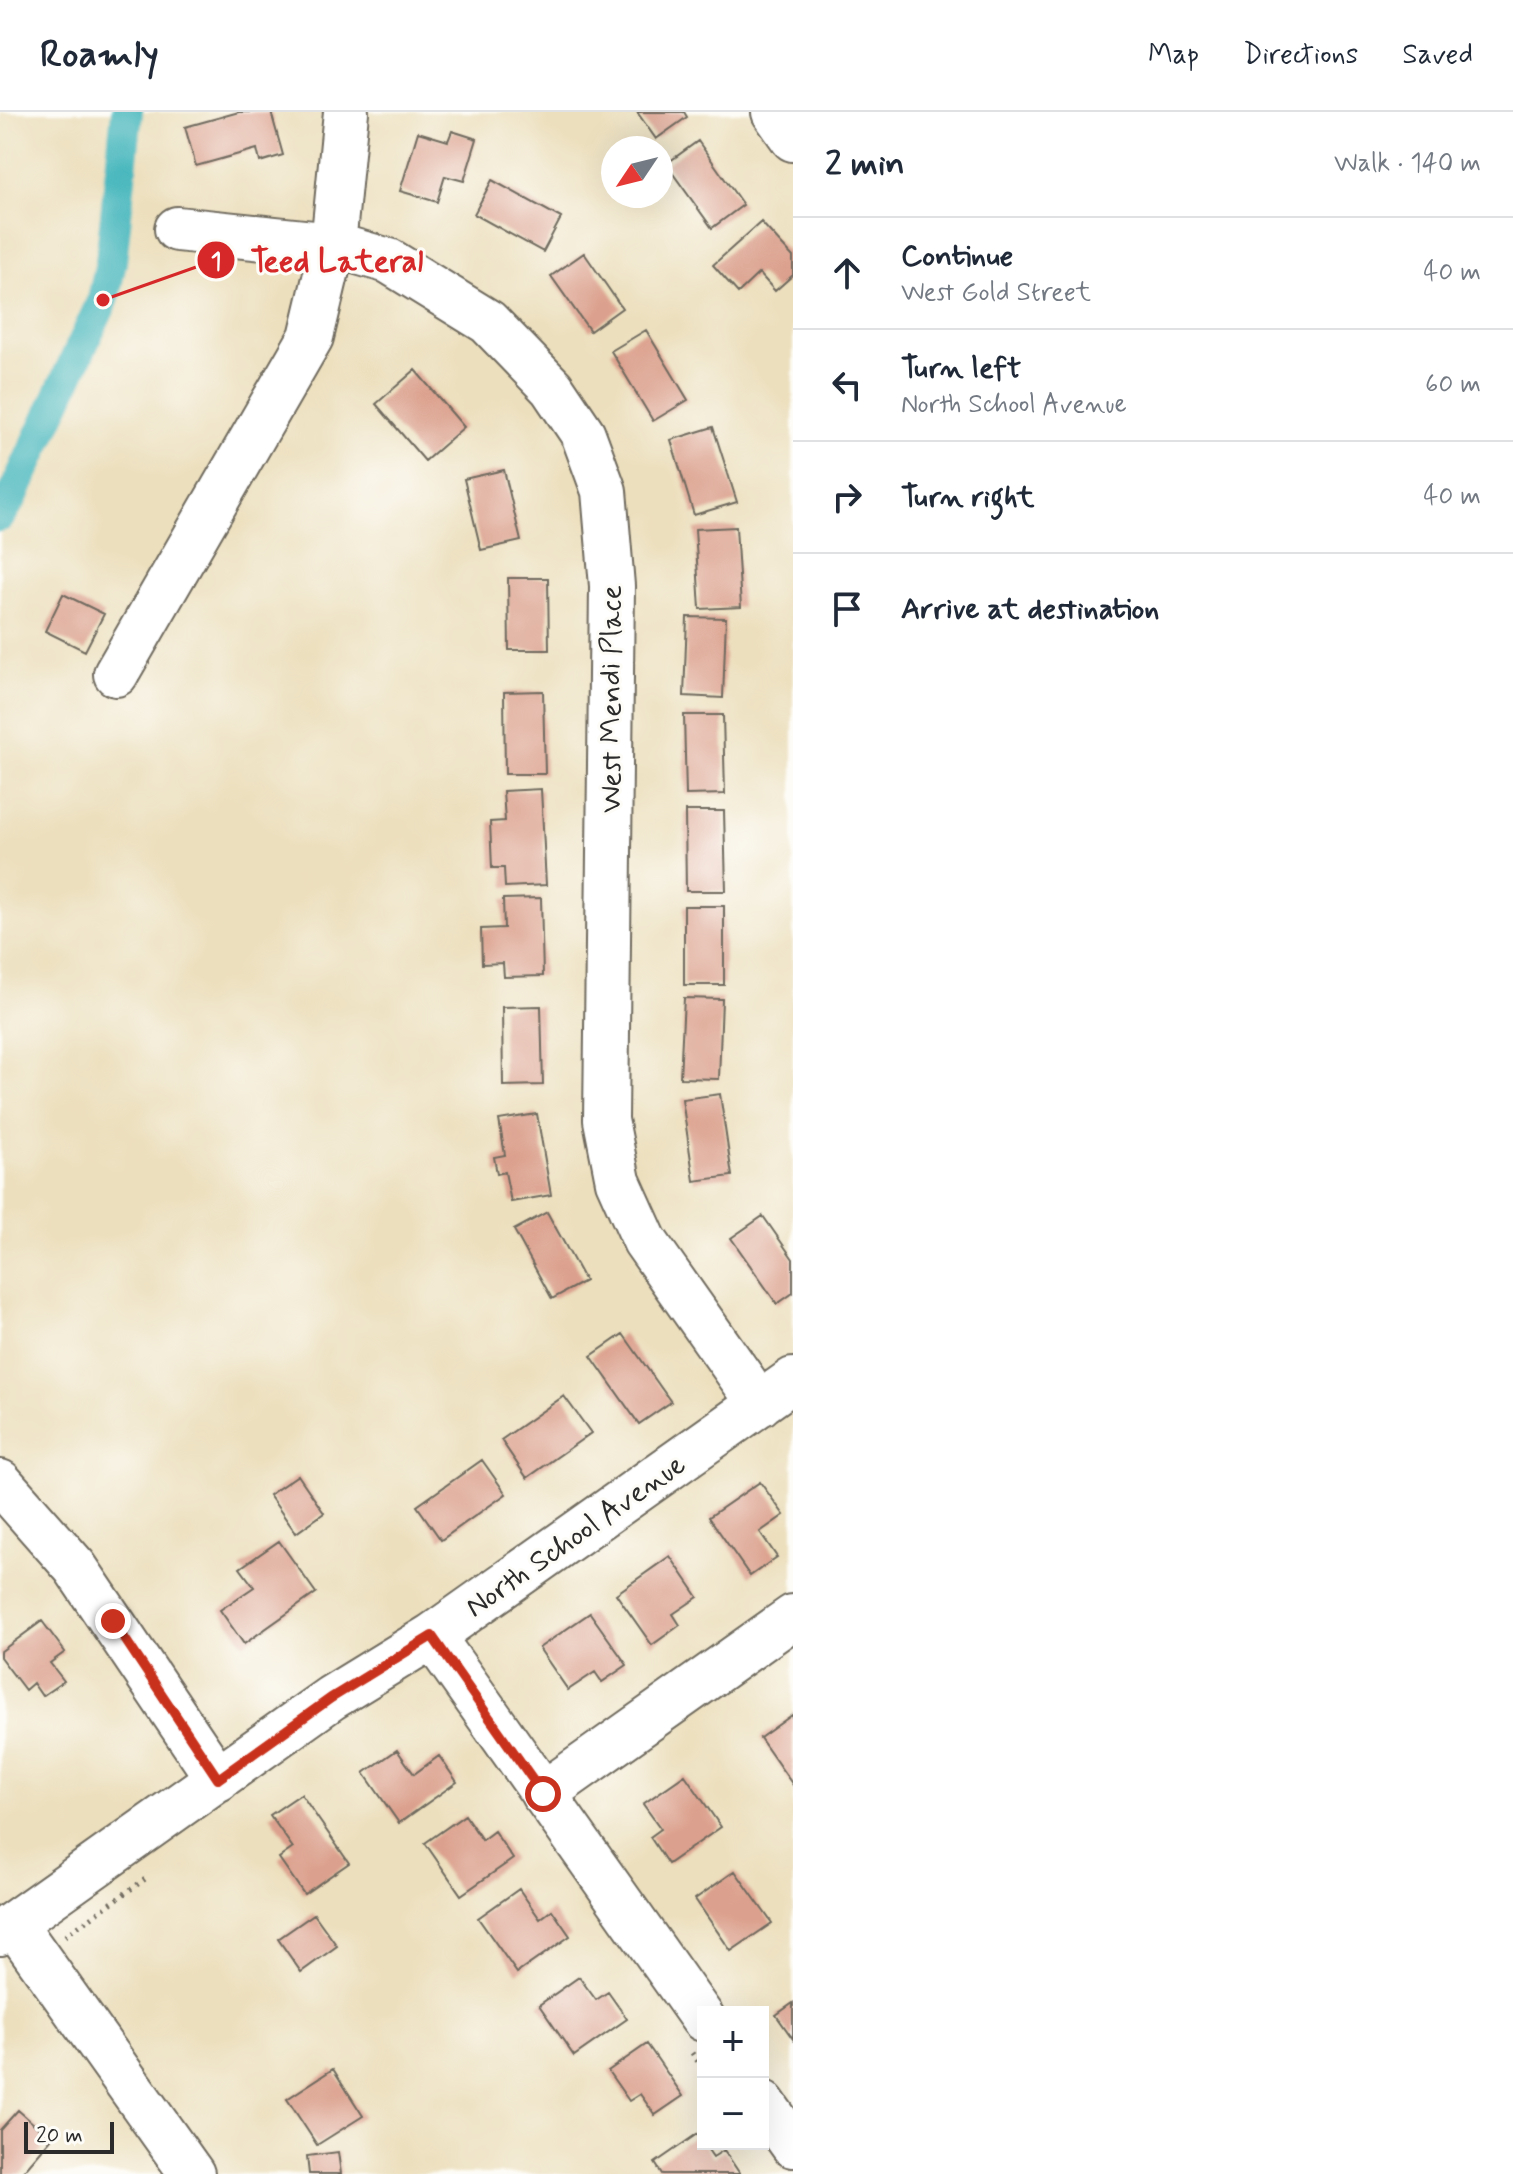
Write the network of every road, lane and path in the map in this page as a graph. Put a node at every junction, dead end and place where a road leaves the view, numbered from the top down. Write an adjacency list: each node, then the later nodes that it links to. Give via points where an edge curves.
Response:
1 (346, 112): 5 (street)
2 (774, 112): 3 (street)
3 (793, 139)
4 (177, 229): 5 (street, West Mendi Place)
5 (333, 245): 6 (street, via 311,337); 7 (street, West Mendi Place, via 389,261 488,322 552,388 583,434 604,491 612,586 606,1120 618,1181 645,1241)
6 (116, 674)
7 (776, 1392): 10 (street, North School Avenue)
8 (0, 1482): 11 (street, via 75,1567)
9 (793, 1617): 12 (street)
10 (432, 1636): 11 (street, North School Avenue, via 331,1698); 12 (street)
11 (218, 1779): 14 (street, North School Avenue)
12 (543, 1794): 15 (street)
13 (150, 1875): 14 (path)
14 (17, 1938): 18 (street)
15 (694, 2031)
16 (769, 2111): 17 (street)
17 (793, 2145)
18 (192, 2174)

